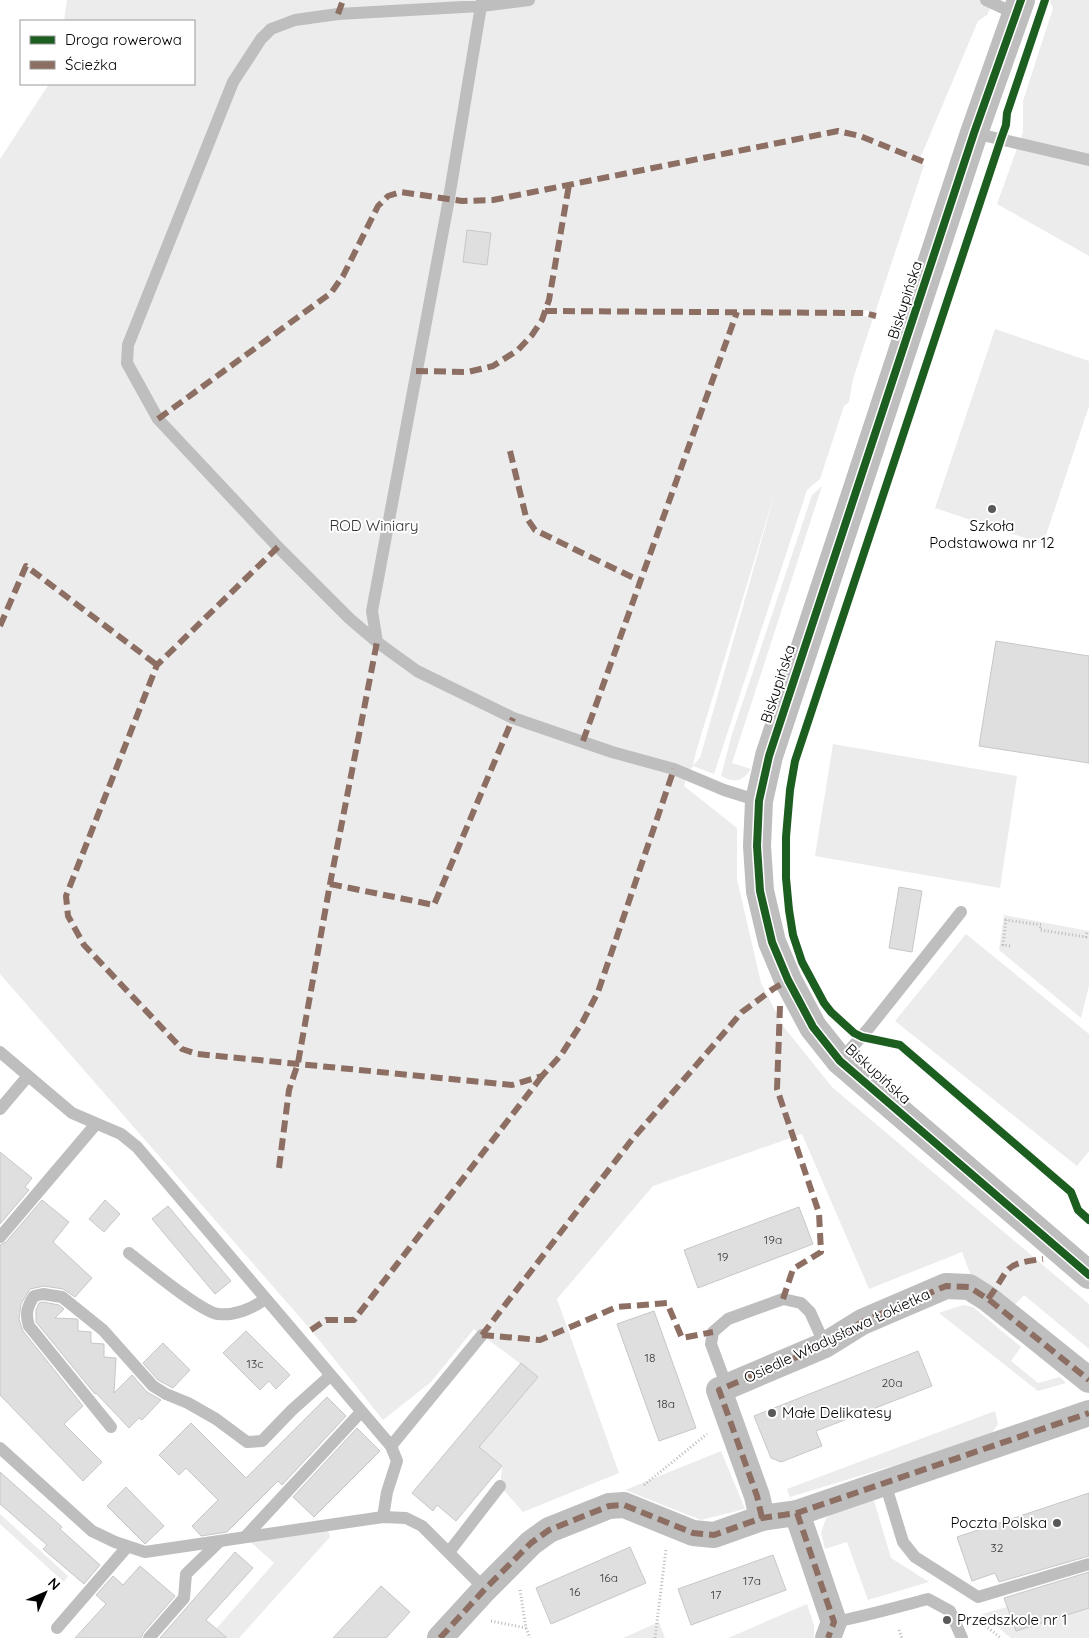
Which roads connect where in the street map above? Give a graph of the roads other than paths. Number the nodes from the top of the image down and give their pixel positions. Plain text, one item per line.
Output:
1 (529, 0) edge
2 (986, 0) edge
3 (481, 3) edge
4 (1018, 7) edge
5 (974, 133) junction
6 (1089, 160) edge
7 (377, 642) junction
8 (759, 801) junction
9 (961, 912) dead end
10 (0, 1052) edge
11 (840, 1061) junction
12 (28, 1076) junction
13 (0, 1109) edge
14 (96, 1124) junction
15 (0, 1237) edge
16 (129, 1253) dead end
17 (1089, 1275) edge
18 (265, 1299) junction
19 (482, 1335) dead end
20 (825, 1345) junction
21 (330, 1376) junction
22 (1089, 1380) edge
23 (727, 1386) junction
24 (361, 1412) junction
25 (1089, 1413) edge
26 (111, 1427) dead end
27 (391, 1446) junction
28 (0, 1448) edge
29 (885, 1483) junction
30 (500, 1486) dead end
31 (797, 1513) junction
32 (383, 1517) junction
33 (762, 1518) junction
34 (245, 1537) junction
35 (219, 1542) junction
36 (127, 1547) junction
37 (449, 1552) junction
38 (1089, 1564) edge
39 (485, 1589) junction
40 (57, 1628) dead end
41 (831, 1630) edge
42 (149, 1638) edge
43 (440, 1638) edge
44 (962, 1638) edge

1 - 3 lane
2 - 4 lane
3 - 7 lane
3 - 7 lane
4 - 5 street, Biskupińska
5 - 6 lane
5 - 8 street, Biskupińska
7 - 8 lane
8 - 11 street, Biskupińska
9 - 11 lane
10 - 12 lane
11 - 17 street, Biskupińska
12 - 13 lane
12 - 14 lane
14 - 15 lane
14 - 18 lane
16 - 18 lane
18 - 21 lane
19 - 27 lane
20 - 22 street, Osiedle Władysława Łokietka
20 - 23 street, Osiedle Władysława Łokietka
20 - 23 lane
21 - 24 lane
21 - 26 lane
23 - 33 street, Osiedle Władysława Łokietka
24 - 27 lane
24 - 34 lane
25 - 29 street
27 - 32 lane
28 - 36 lane
29 - 31 street
29 - 38 lane
30 - 37 lane
31 - 33 street
31 - 41 street
32 - 34 lane
32 - 37 lane
33 - 39 street
34 - 35 lane
35 - 36 lane
35 - 42 lane
36 - 40 lane
37 - 39 lane
39 - 43 street
41 - 44 lane

